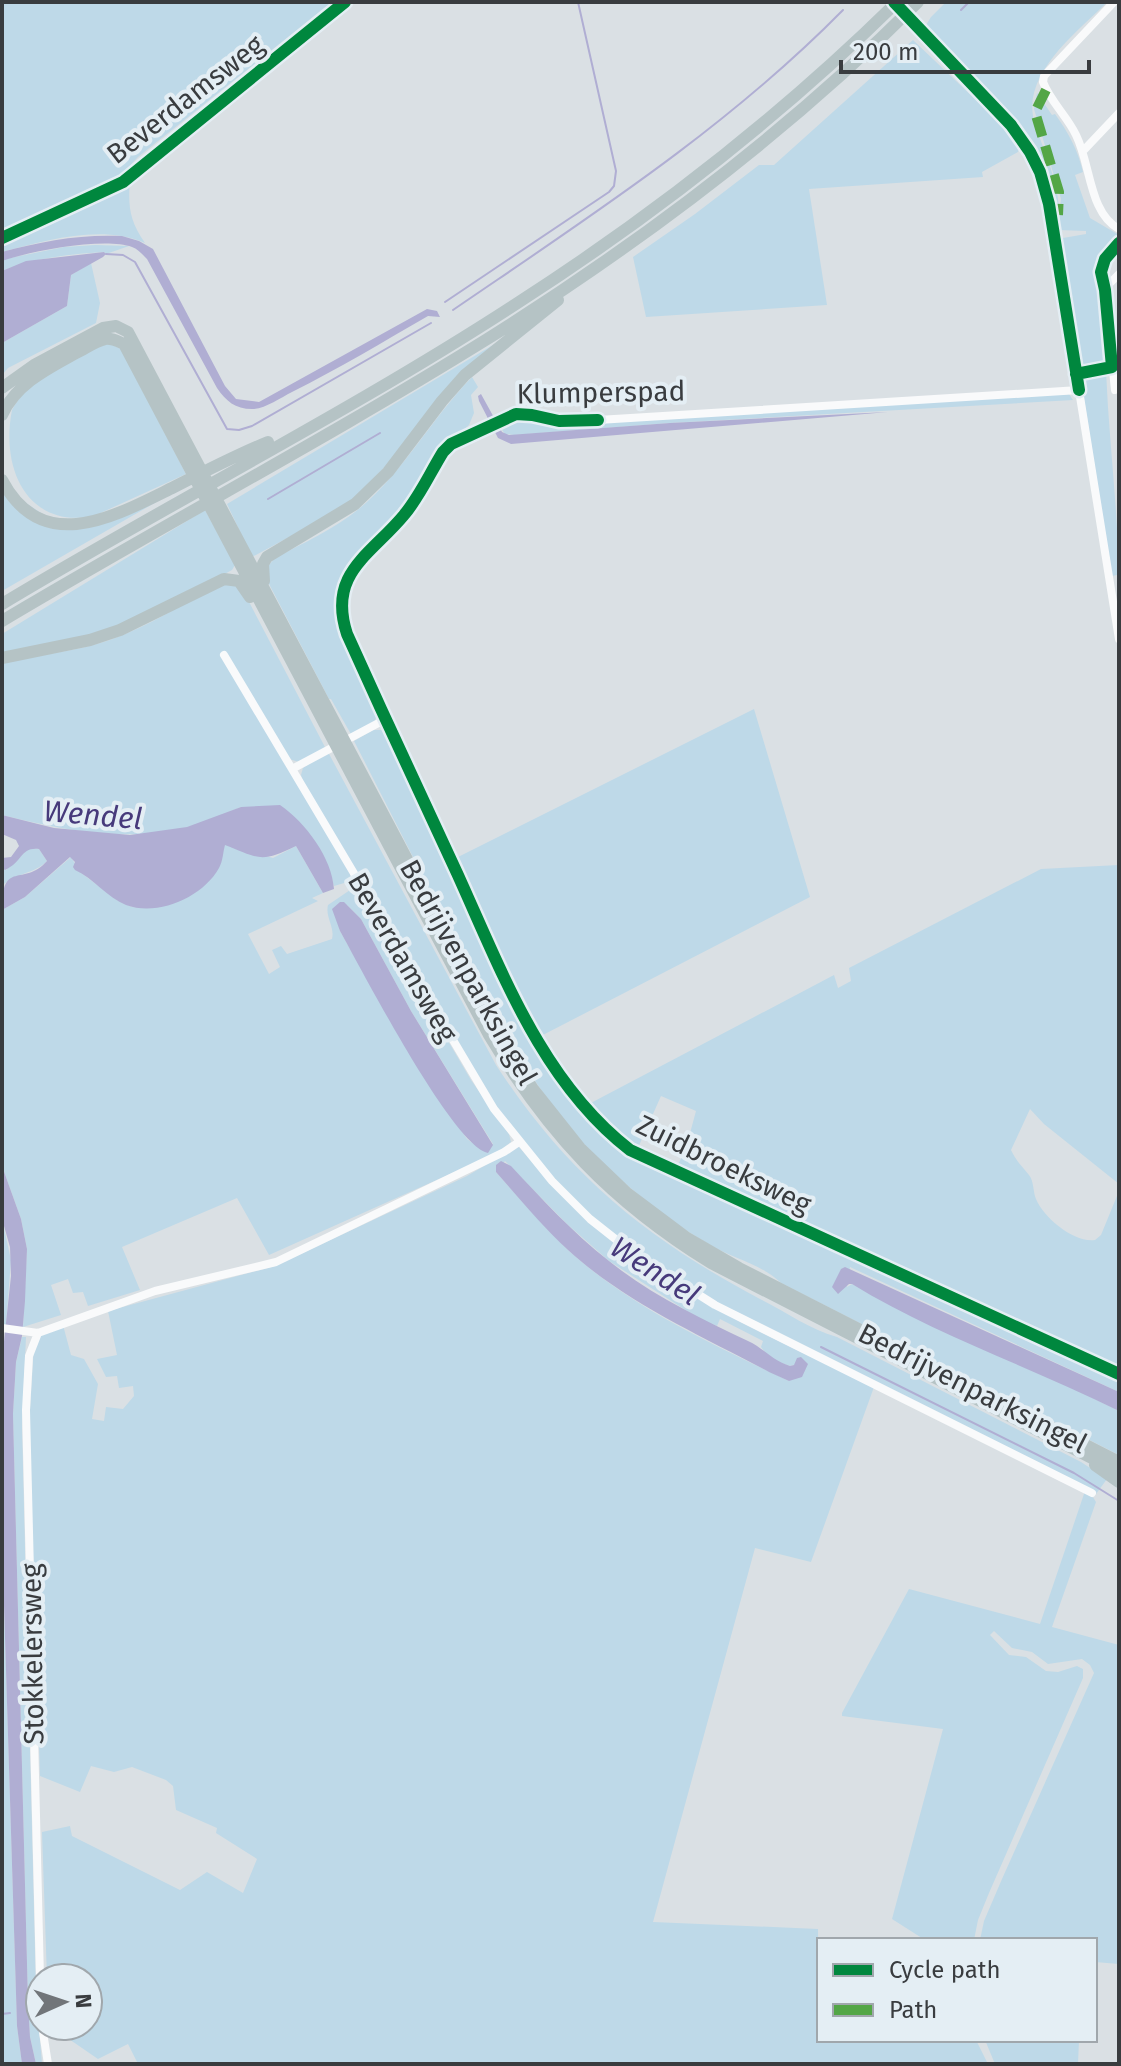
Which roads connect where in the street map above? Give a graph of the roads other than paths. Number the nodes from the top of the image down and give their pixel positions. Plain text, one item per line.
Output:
1 (345, 2) edge
2 (896, 2) edge
3 (918, 2) edge
4 (1116, 3) edge
5 (1119, 113) edge
6 (1083, 151) junction
7 (1119, 229) edge
8 (2, 238) edge
9 (593, 269) junction
10 (1119, 274) edge
11 (2, 388) edge
12 (1117, 389) edge
13 (1079, 390) junction
14 (2, 415) edge
15 (598, 420) dead end
16 (316, 423) junction
17 (191, 458) junction
18 (2, 480) edge
19 (223, 520) junction
20 (357, 563) dead end
21 (267, 596) junction
22 (2, 604) edge
23 (2, 621) edge
24 (1119, 639) edge
25 (224, 655) dead end
26 (2, 658) edge
27 (386, 719) junction
28 (334, 734) junction
29 (345, 752) junction
30 (292, 769) junction
31 (519, 1142) junction
32 (3, 1328) edge
33 (38, 1333) junction
34 (1119, 1374) edge
35 (1074, 1448) junction
36 (1119, 1462) edge
37 (1119, 1472) edge
38 (1119, 1482) edge
39 (1092, 1493) dead end
40 (40, 1962) edge
41 (45, 2042) edge
42 (48, 2064) edge

1 - 8 street, Beverdamsweg
2 - 13 street
2 - 16 highway
3 - 9 highway
4 - 6 street
5 - 6 street
6 - 7 street
9 - 21 highway
9 - 23 highway
10 - 12 street
11 - 17 highway, Bedrijvenparksingel
13 - 15 street, Klumperspad
13 - 24 street
14 - 17 highway, Bedrijvenparksingel
16 - 18 highway
16 - 22 highway
17 - 19 highway, Bedrijvenparksingel
19 - 21 highway, Bedrijvenparksingel
19 - 28 highway, Bedrijvenparksingel
20 - 27 street
21 - 28 highway, Bedrijvenparksingel
25 - 30 street, Beverdamsweg
26 - 28 highway
27 - 30 street
27 - 34 street, Zuidbroeksweg
28 - 29 highway, Bedrijvenparksingel
29 - 35 highway, Bedrijvenparksingel
29 - 36 highway, Bedrijvenparksingel
30 - 31 street, Beverdamsweg
31 - 33 street
31 - 39 street
32 - 33 street
33 - 40 street, Stokkelersweg
35 - 37 highway, Bedrijvenparksingel
35 - 38 highway
41 - 42 street

